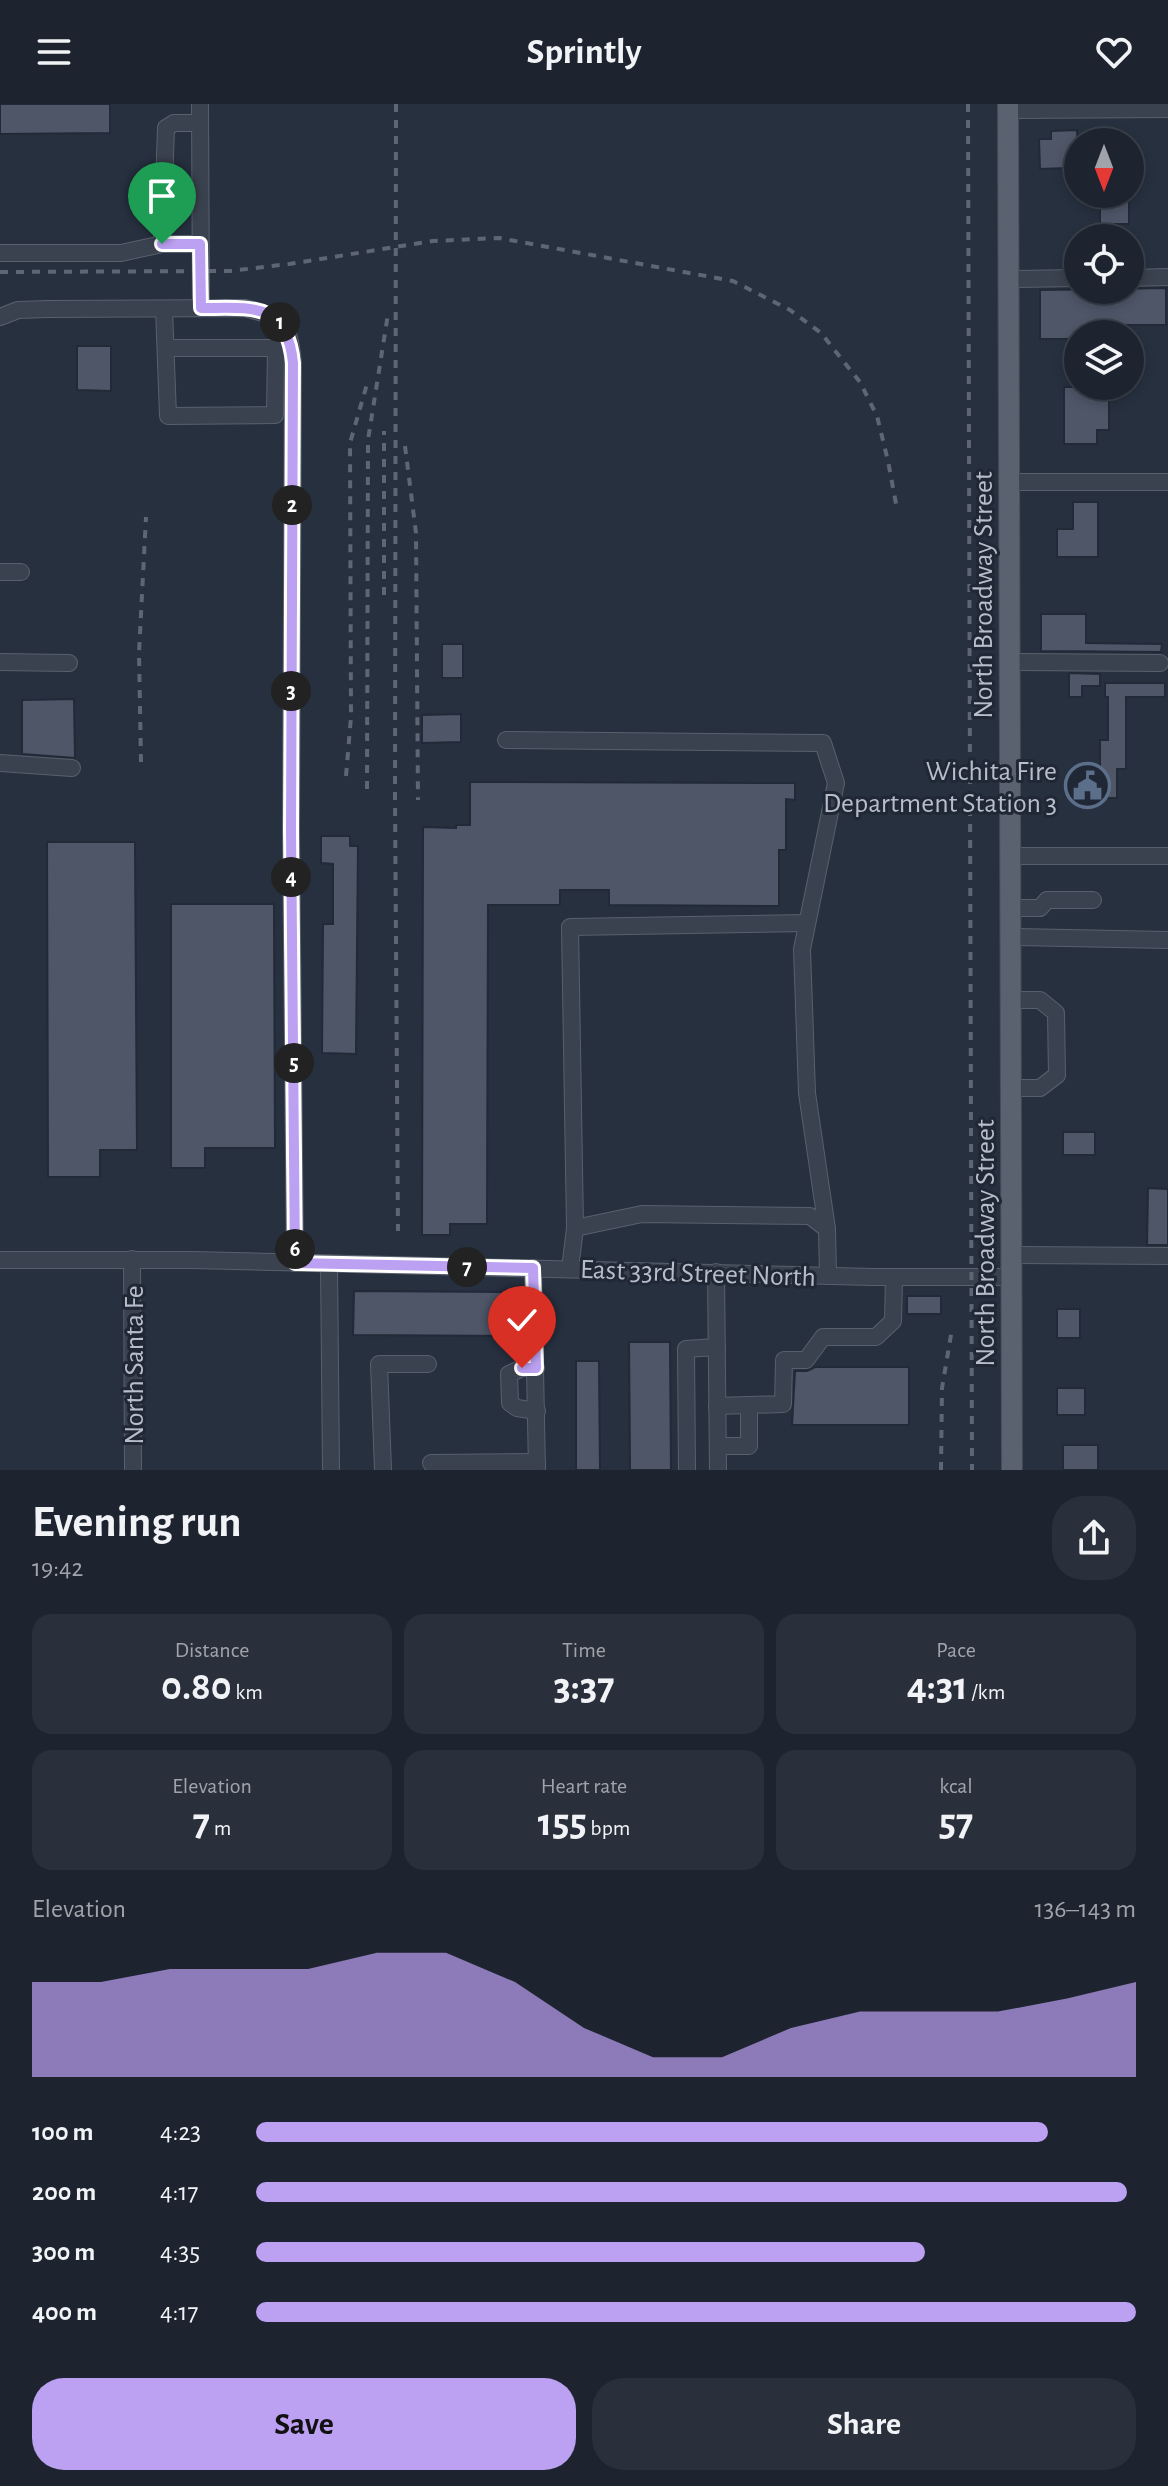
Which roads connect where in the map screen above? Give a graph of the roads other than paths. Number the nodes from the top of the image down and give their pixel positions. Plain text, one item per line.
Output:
1 (200, 104) edge
2 (1008, 107) edge
3 (1168, 109) edge
4 (200, 123) junction
5 (162, 244) junction
6 (200, 244) junction
7 (0, 253) edge
8 (1168, 277) edge
9 (1064, 278) edge
10 (1144, 278) edge
11 (1009, 279) junction
12 (201, 308) junction
13 (164, 309) junction
14 (0, 317) edge
15 (166, 348) junction
16 (1009, 482) junction
17 (1168, 482) edge
18 (0, 572) edge
19 (21, 572) dead end
20 (0, 662) edge
21 (1010, 662) junction
22 (69, 663) dead end
23 (1160, 663) dead end
24 (506, 740) dead end
25 (0, 763) edge
26 (72, 768) dead end
27 (1010, 856) junction
28 (1168, 856) edge
29 (1093, 900) dead end
30 (1011, 908) junction
31 (807, 923) junction
32 (1011, 937) junction
33 (1168, 940) edge
34 (1011, 1000) junction
35 (1011, 1088) junction
36 (575, 1228) junction
37 (827, 1229) junction
38 (1012, 1255) junction
39 (1168, 1256) edge
40 (132, 1259) junction
41 (0, 1260) edge
42 (295, 1263) junction
43 (329, 1264) junction
44 (533, 1268) junction
45 (570, 1269) junction
46 (716, 1272) junction
47 (828, 1276) junction
48 (894, 1277) junction
49 (1012, 1277) junction
50 (717, 1347) junction
51 (428, 1364) dead end
52 (536, 1368) junction
53 (717, 1406) junction
54 (749, 1406) junction
55 (537, 1411) junction
56 (718, 1446) junction
57 (330, 1463) edge
58 (431, 1463) dead end
59 (537, 1466) edge
60 (133, 1470) edge
61 (383, 1470) edge
62 (687, 1470) edge
63 (718, 1470) edge
64 (1012, 1470) edge

1 - 4 street
2 - 3 street
2 - 11 main road, North Broadway Street
4 - 5 street
4 - 6 street
5 - 6 street
5 - 7 street
6 - 12 street
8 - 10 street
9 - 11 street
11 - 16 main road, North Broadway Street
12 - 13 street
12 - 42 street
13 - 14 street
13 - 15 street
15 - 15 street
16 - 17 street
16 - 21 main road, North Broadway Street
18 - 19 street
20 - 22 street
21 - 23 street
21 - 27 main road, North Broadway Street
24 - 31 street
25 - 26 street
27 - 28 street
27 - 30 main road, North Broadway Street
29 - 30 street
30 - 32 main road, North Broadway Street
31 - 36 street
31 - 37 street
32 - 33 street
32 - 34 main road, North Broadway Street
34 - 35 main road, North Broadway Street
34 - 35 street
35 - 38 main road, North Broadway Street
36 - 37 street
36 - 45 street
37 - 47 street
38 - 39 street
38 - 49 main road, North Broadway Street
40 - 41 street, East 33rd Street North
40 - 42 street, East 33rd Street North
40 - 60 street, North Santa Fe
42 - 43 street, East 33rd Street North
43 - 44 street, East 33rd Street North
43 - 57 street
44 - 45 street, East 33rd Street North
44 - 52 street
45 - 46 street, East 33rd Street North
46 - 47 street, East 33rd Street North
46 - 50 street
47 - 48 street, East 33rd Street North
48 - 49 street, East 33rd Street North
48 - 54 street
49 - 64 main road, North Broadway Street
50 - 53 street
50 - 62 street
51 - 61 street
52 - 55 street
52 - 55 street
53 - 54 street
53 - 56 street
54 - 56 street
55 - 59 street
56 - 63 street
58 - 59 street

